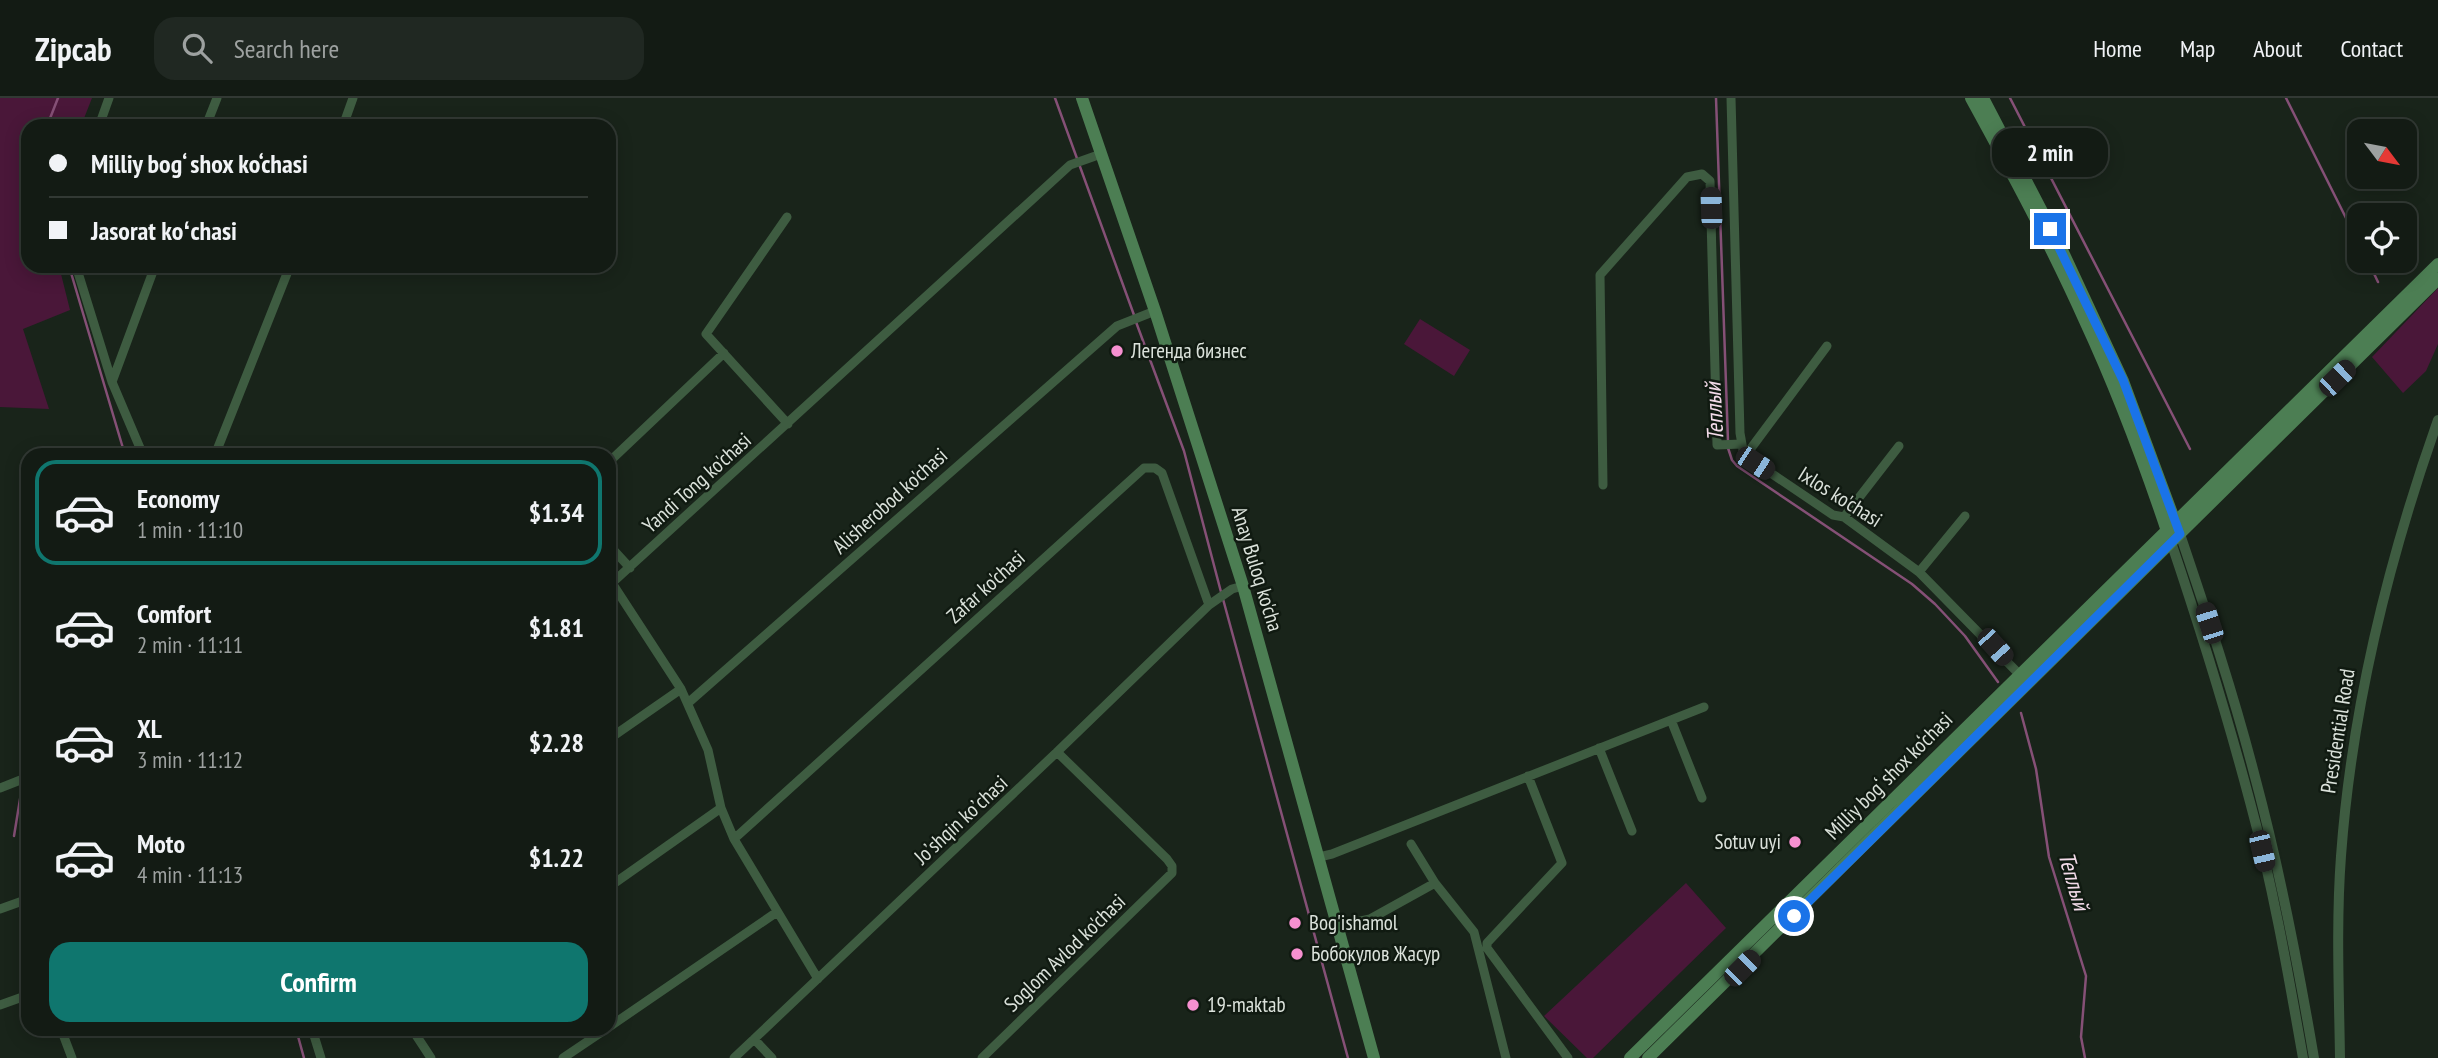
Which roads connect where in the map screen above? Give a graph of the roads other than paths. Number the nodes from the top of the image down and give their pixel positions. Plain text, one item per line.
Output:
1 (109, 98) edge
2 (217, 98) edge
3 (353, 98) edge
4 (1082, 98) edge
5 (1731, 98) edge
6 (1971, 98) edge
7 (1983, 98) edge
8 (102, 119) edge
9 (209, 119) edge
10 (346, 119) edge
11 (1096, 156) junction
12 (787, 217) dead end
13 (2438, 264) edge
14 (78, 273) edge
15 (152, 273) edge
16 (287, 273) edge
17 (2438, 279) edge
18 (1150, 313) junction
19 (1827, 346) dead end
20 (724, 353) junction
21 (112, 382) junction
22 (2438, 420) edge
23 (788, 424) junction
24 (1741, 444) junction
25 (1899, 446) dead end
26 (140, 448) edge
27 (218, 448) edge
28 (1746, 455) junction
29 (616, 456) edge
30 (1603, 485) dead end
31 (1965, 516) dead end
32 (1844, 517) junction
33 (2173, 532) junction
34 (616, 553) edge
35 (630, 568) junction
36 (1919, 572) junction
37 (616, 580) edge
38 (1238, 587) junction
39 (616, 589) edge
40 (1209, 605) junction
41 (2020, 675) junction
42 (681, 689) junction
43 (688, 703) junction
44 (1704, 707) dead end
45 (1671, 720) junction
46 (616, 734) edge
47 (1599, 748) junction
48 (1057, 752) junction
49 (1528, 776) junction
50 (21, 779) edge
51 (0, 788) edge
52 (1702, 798) dead end
53 (721, 808) junction
54 (1632, 831) dead end
55 (734, 839) junction
56 (1411, 844) dead end
57 (1319, 857) junction
58 (616, 882) edge
59 (1435, 883) junction
60 (21, 902) edge
61 (0, 909) edge
62 (777, 912) junction
63 (1338, 926) junction
64 (818, 979) junction
65 (1695, 993) junction
66 (21, 998) edge
67 (1706, 1003) junction
68 (0, 1005) edge
69 (616, 1022) edge
70 (64, 1036) edge
71 (314, 1036) edge
72 (416, 1036) edge
73 (595, 1036) edge
74 (754, 1039) junction
75 (72, 1058) edge
76 (321, 1058) edge
77 (430, 1058) edge
78 (563, 1058) edge
79 (734, 1058) edge
80 (772, 1058) edge
81 (982, 1058) edge
82 (1374, 1058) edge
83 (1506, 1058) edge
84 (1568, 1058) edge
85 (1630, 1058) edge
86 (1648, 1058) edge
87 (2303, 1058) edge
88 (2314, 1058) edge
89 (2340, 1058) edge

1 - 8 street
2 - 9 street
3 - 10 street
4 - 11 main road, Anay Buloq ko'cha
5 - 24 street
6 - 33 main road
7 - 33 main road
11 - 18 main road, Anay Buloq ko'cha
11 - 23 street, Yandi Tong ko'chasi
12 - 20 street
13 - 33 main road
14 - 21 street
15 - 21 street
16 - 27 street
17 - 33 main road
18 - 38 main road, Anay Buloq ko'cha
18 - 43 street, Alisherobod ko'chasi
19 - 28 street
20 - 23 street
20 - 29 street
21 - 26 street
22 - 89 street, Presidential Road
23 - 35 street, Yandi Tong ko'chasi
24 - 28 street
24 - 30 street
25 - 32 street
28 - 32 street, Ixlos ko'chasi
31 - 36 street
32 - 36 street, Ixlos ko'chasi
33 - 41 main road, Milliy bog‘ shox ko‘chasi
33 - 67 main road, Milliy bog‘ shox ko‘chasi
33 - 87 street
33 - 88 street
34 - 35 street
35 - 37 street, Yandi Tong ko'chasi
36 - 41 street, Ixlos ko'chasi
38 - 40 street, Joʼshqin koʼchasi
38 - 57 main road, Anay Buloq ko'cha
39 - 42 street, Yandi Tong ko'chasi
40 - 48 street, Joʼshqin koʼchasi
40 - 55 street, Zafar ko'chasi
41 - 65 main road, Milliy bog‘ shox ko‘chasi
42 - 43 street, Yandi Tong ko'chasi
42 - 46 street
43 - 53 street, Yandi Tong ko'chasi
44 - 45 street
45 - 47 street
45 - 52 street
47 - 49 street
47 - 54 street
48 - 64 street, Joʼshqin koʼchasi
48 - 81 street, Soglom Avlod ko'chasi
49 - 57 street
49 - 84 street
50 - 51 street
53 - 55 street, Yandi Tong ko'chasi
53 - 58 street
55 - 62 street, Yandi Tong ko'chasi
56 - 59 street
57 - 63 main road, Anay Buloq ko'cha
59 - 63 street
59 - 83 street
60 - 61 street
62 - 64 street, Yandi Tong ko'chasi
62 - 69 street
63 - 82 main road, Anay Buloq ko'cha
64 - 74 street, Joʼshqin koʼchasi
65 - 67 main road
65 - 85 main road, Milliy bog‘ shox ko‘chasi
66 - 68 street
67 - 86 main road, Milliy bog‘ shox ko‘chasi
70 - 75 street
71 - 76 street
72 - 77 street
73 - 78 street
74 - 79 street, Joʼshqin koʼchasi
74 - 80 street

